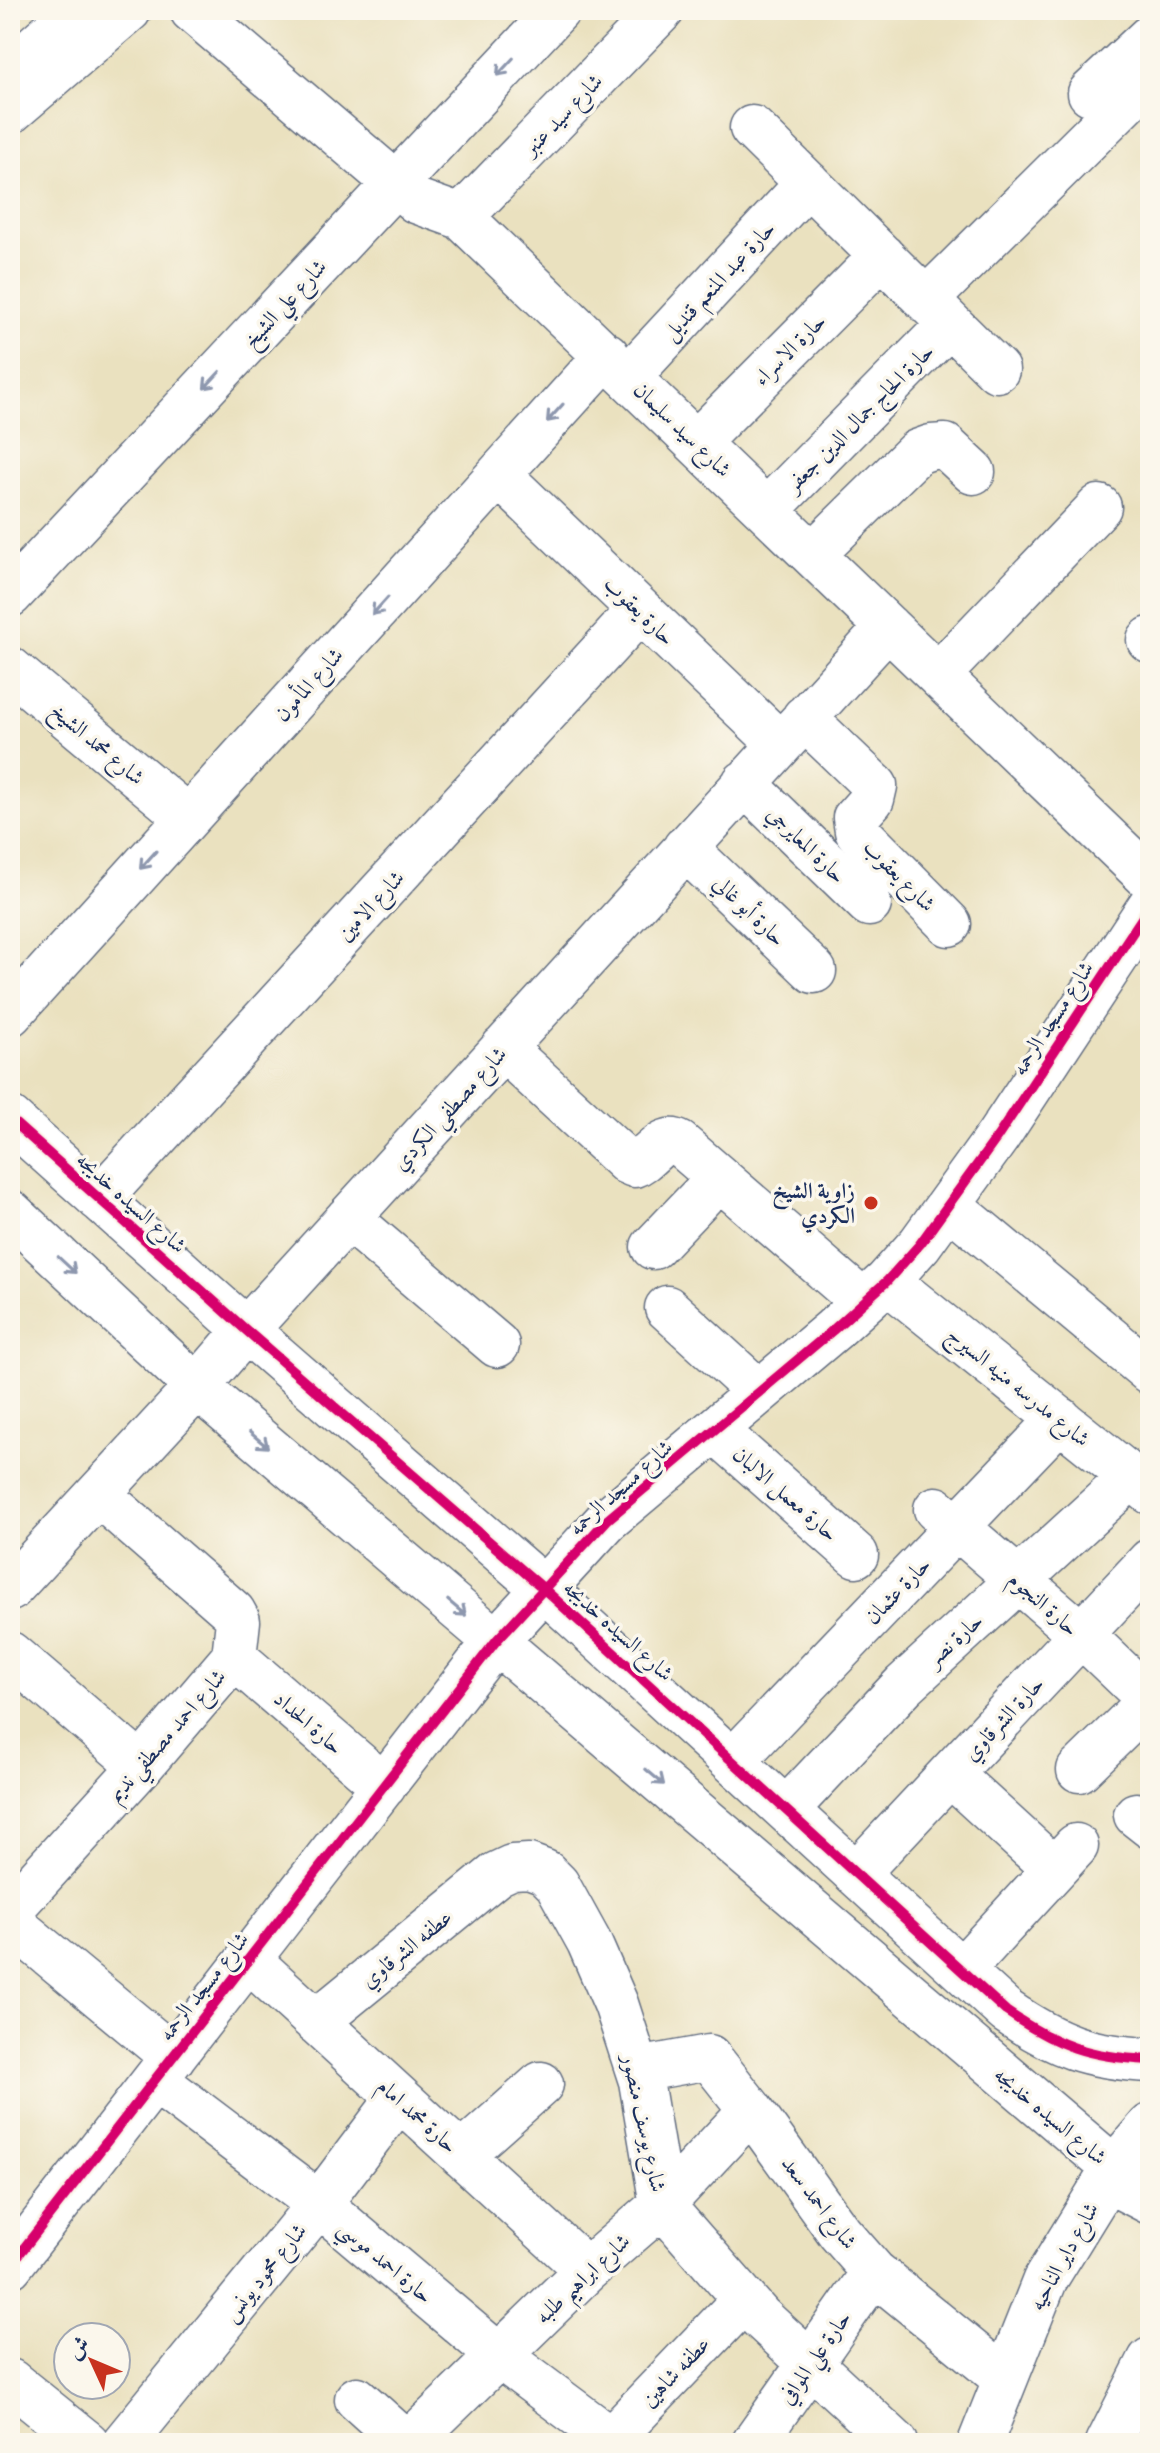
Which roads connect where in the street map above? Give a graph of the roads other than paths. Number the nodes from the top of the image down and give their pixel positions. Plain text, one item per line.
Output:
1 (30, 10) edge
2 (76, 10) edge
3 (96, 10) edge
4 (129, 10) edge
5 (192, 10) edge
6 (558, 10) edge
7 (662, 10) edge
8 (10, 29) edge
9 (1150, 37) edge
10 (10, 69) edge
11 (1150, 78) edge
12 (1090, 93) dead end
13 (10, 94) edge
14 (10, 112) edge
15 (752, 128) dead end
16 (808, 183) junction
17 (395, 185) junction
18 (461, 217) junction
19 (882, 256) junction
20 (938, 312) junction
21 (618, 366) junction
22 (997, 370) dead end
23 (697, 442) junction
24 (973, 472) dead end
25 (499, 475) junction
26 (1099, 507) dead end
27 (767, 510) junction
28 (813, 554) junction
29 (10, 595) edge
30 (640, 610) junction
31 (888, 627) junction
32 (10, 669) edge
33 (938, 675) junction
34 (792, 731) junction
35 (744, 783) junction
36 (187, 817) junction
37 (685, 848) junction
38 (1150, 879) edge
39 (869, 904) dead end
40 (1150, 906) edge
41 (949, 924) dead end
42 (814, 971) dead end
43 (10, 1014) edge
44 (503, 1048) junction
45 (10, 1119) edge
46 (719, 1178) junction
47 (99, 1199) junction
48 (949, 1205) junction
49 (10, 1212) edge
50 (348, 1218) junction
51 (653, 1247) dead end
52 (875, 1292) junction
53 (667, 1308) dead end
54 (246, 1330) junction
55 (497, 1345) dead end
56 (1150, 1372) edge
57 (197, 1387) junction
58 (759, 1392) junction
59 (1060, 1419) junction
60 (715, 1430) junction
61 (1141, 1485) edge
62 (98, 1494) junction
63 (946, 1518) junction
64 (856, 1555) dead end
65 (1150, 1561) edge
66 (1019, 1580) junction
67 (10, 1589) edge
68 (544, 1589) junction
69 (1081, 1634) junction
70 (496, 1641) junction
71 (10, 1654) edge
72 (234, 1657) junction
73 (1150, 1700) edge
74 (733, 1761) junction
75 (141, 1766) junction
76 (1079, 1770) dead end
77 (950, 1774) junction
78 (384, 1786) junction
79 (786, 1810) junction
80 (497, 1874) joint
81 (856, 1874) junction
82 (10, 1910) edge
83 (10, 1922) edge
84 (249, 1960) junction
85 (962, 1970) junction
86 (316, 2022) junction
87 (1150, 2060) edge
88 (164, 2069) junction
89 (638, 2070) junction
90 (541, 2084) dead end
91 (399, 2098) junction
92 (751, 2110) junction
93 (1150, 2126) edge
94 (461, 2155) junction
95 (1110, 2174) junction
96 (1150, 2202) edge
97 (319, 2204) junction
98 (662, 2205) junction
99 (10, 2266) edge
100 (587, 2270) junction
101 (874, 2272) junction
102 (744, 2300) junction
103 (499, 2356) junction
104 (1150, 2360) edge
105 (809, 2365) junction
106 (1004, 2378) junction
107 (10, 2381) edge
108 (357, 2399) dead end
109 (611, 2442) edge
110 (87, 2443) edge
111 (124, 2443) edge
112 (407, 2443) edge
113 (754, 2443) edge
114 (895, 2443) edge
115 (980, 2443) edge
116 (1108, 2443) edge

1 - 8 street
2 - 10 street
3 - 13 street
4 - 14 street
5 - 17 street, شارع سيد سليمان
6 -> 17 street, شارع علي الشيخ
7 - 18 street, شارع سيد عنبر
9 - 12 street
11 - 20 street, حارة الحاج جمال الدين جعفر
15 - 16 street
16 - 19 street
16 - 21 street, حارة عبد المنعم قنديل
17 - 18 street, شارع سيد سليمان
17 -> 29 street, شارع علي الشيخ
18 - 21 street, شارع سيد سليمان
19 - 20 street
19 - 23 street, حارة الاسراء
20 - 22 street
20 - 27 street, حارة الحاج جمال الدين جعفر
21 - 23 street, شارع سيد سليمان
21 -> 25 street, شارع المأمون
23 - 27 street, شارع سيد سليمان
24 - 28 street
25 - 30 street, حارة يعقوب
25 -> 36 street, شارع المأمون
26 - 33 street
27 - 28 street, شارع سيد سليمان
28 - 31 street, شارع سيد سليمان
30 - 34 street, حارة يعقوب
30 - 47 street, شارع الامين
31 - 33 street, شارع سيد سليمان
31 - 34 street, شارع مصطفي الكردي
32 - 36 street, شارع محمد الشيخ
33 - 38 street, شارع سيد سليمان
34 - 35 street, شارع مصطفي الكردي
34 - 41 street, شارع يعقوب
35 - 37 street, شارع مصطفي الكردي
35 - 39 street, حارة المعايرجي
36 -> 43 street, شارع المأمون
37 - 42 street, حارة أبو غالي
37 - 44 street, شارع مصطفي الكردي
40 - 48 street, شارع مسجد الرحمه
44 - 46 street, شارع مدرسه منيه السيرج
44 - 50 street, شارع مصطفي الكردي
45 - 47 street, شارع السيده خديجه
46 - 51 street
46 - 52 street, شارع مدرسه منيه السيرج
47 - 54 street, شارع السيده خديجه
48 - 52 street, شارع مسجد الرحمه
48 - 56 street
49 -> 57 street, شارع السيده خديجه
50 - 54 street, شارع مصطفي الكردي
50 - 55 street
52 - 58 street, شارع مسجد الرحمه
52 - 59 street, شارع مدرسه منيه السيرج
53 - 58 street
54 - 57 street, شارع مصطفي الكردي
54 - 68 street, شارع السيده خديجه
57 - 62 street, شارع مصطفي الكردي
57 -> 70 street, شارع السيده خديجه
58 - 60 street, شارع مسجد الرحمه
59 - 61 street, شارع مدرسه منيه السيرج
59 - 63 street, حارة عثمان
60 - 64 street, حارة معمل الالبان
60 - 68 street, شارع مسجد الرحمه
61 - 66 street, حارة نصر
62 - 67 street, شارع مصطفي الكردي
62 - 72 street, شارع احمد مصطفي نديم
63 - 66 street, حارة النجوم
63 - 74 street, حارة عثمان
65 - 69 street, حارة الشرقاوي
66 - 69 street, حارة النجوم
66 - 79 street, حارة نصر
68 - 70 street, شارع مسجد الرحمه
68 - 74 street, شارع السيده خديجه
69 - 73 street, حارة النجوم
69 - 77 street, حارة الشرقاوي
70 - 78 street, شارع مسجد الرحمه
70 -> 95 street, شارع السيده خديجه
71 - 75 street
72 - 75 street, شارع احمد مصطفي نديم
72 - 78 street, حارة الحداد
73 - 76 street
74 - 79 street, شارع السيده خديجه
75 - 82 street, شارع احمد مصطفي نديم
77 - 81 street, حارة الشرقاوي
77 - 85 street
78 - 84 street, شارع مسجد الرحمه
79 - 81 street, شارع السيده خديجه
80 - 86 street, عطفه الشرقاوي
80 - 89 street, شارع يوسف منصور
81 - 85 street, شارع السيده خديجه
83 - 88 street, حارة احمد موسي
84 - 86 street, حارة محمد امام
84 - 88 street, شارع مسجد الرحمه
85 - 87 street, شارع السيده خديجه
86 - 91 street, حارة محمد امام
88 - 97 street, حارة احمد موسي
88 - 99 street, شارع مسجد الرحمه
89 - 92 street, شارع احمد سعد
89 - 98 street, شارع يوسف منصور
90 - 94 street
91 - 94 street, حارة محمد امام
91 - 97 street, شارع محمود يونس
92 - 98 street, شارع ابراهيم طلبه
92 - 101 street, شارع احمد سعد
93 - 95 street, شارع داير الناحيه
94 - 100 street, حارة محمد امام
95 - 96 street, شارع السيده خديجه
95 - 106 street, شارع داير الناحيه
97 - 103 street, حارة احمد موسي
97 - 111 street, شارع محمود يونس
98 - 100 street, شارع ابراهيم طلبه
98 - 102 street, شارع يوسف منصور
100 - 103 street, شارع ابراهيم طلبه
101 - 105 street, حارة علي الموافي
101 - 106 street, شارع احمد سعد
102 - 105 street, شارع يوسف منصور
102 - 109 street, عطفه شاهين
103 - 109 street, حارة احمد موسي
103 - 112 street, شارع ابراهيم طلبه
104 - 116 street
105 - 113 street, حارة علي الموافي
105 - 114 street, شارع يوسف منصور
106 - 115 street, شارع داير الناحيه
107 - 110 street
108 - 112 street

